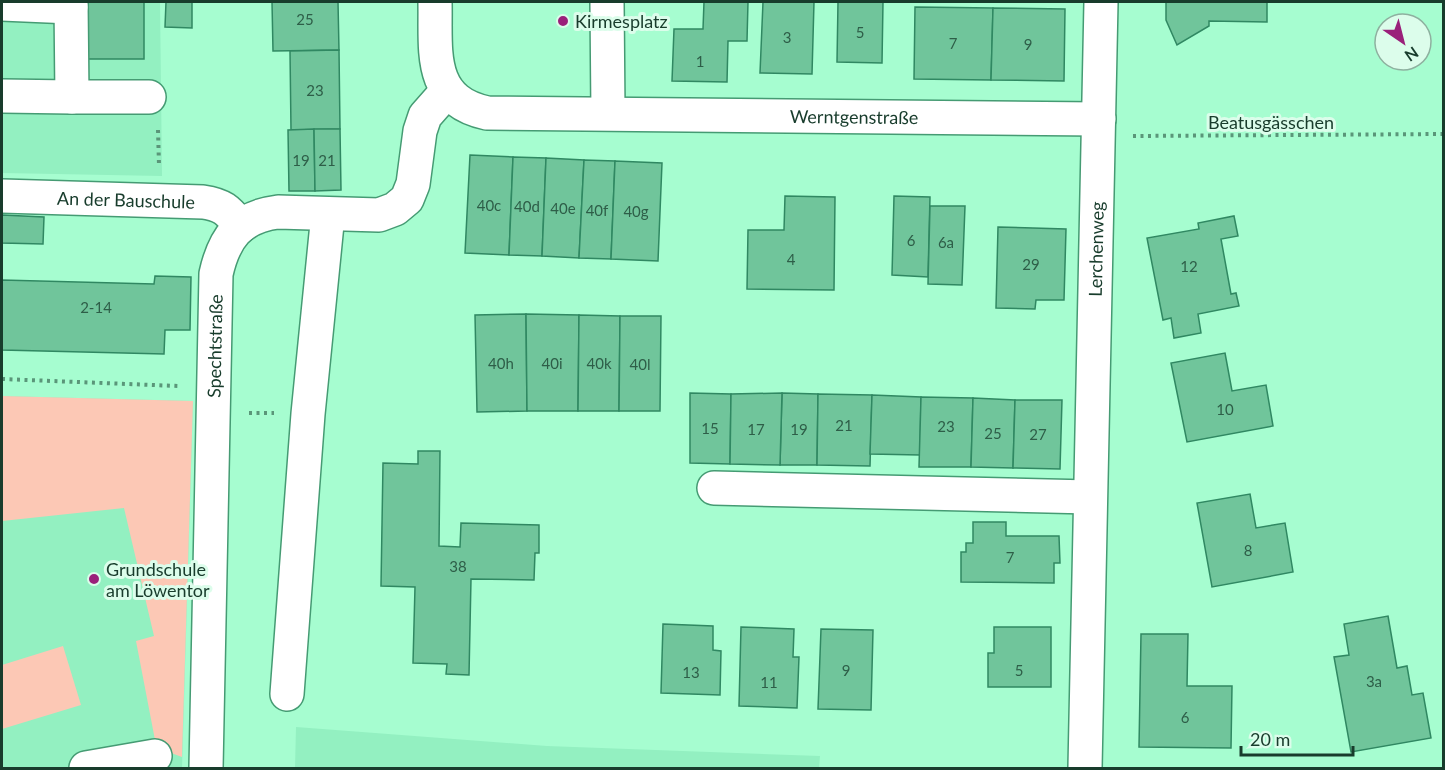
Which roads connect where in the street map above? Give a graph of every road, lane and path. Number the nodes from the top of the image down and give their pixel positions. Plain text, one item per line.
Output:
1 (435, 2) edge
2 (607, 2) edge
3 (1101, 2) edge
4 (2, 4) edge
5 (71, 4) edge
6 (447, 91) junction
7 (2, 96) edge
8 (72, 97) junction
9 (149, 97) joint
10 (608, 113) junction
11 (1099, 128) junction
12 (1443, 134) edge
13 (2, 196) edge
14 (159, 201) junction
15 (328, 213) junction
16 (241, 226) junction
17 (2, 380) edge
18 (214, 400) junction
19 (308, 414) junction
20 (714, 488) dead end
21 (1090, 497) junction
22 (287, 694) dead end
23 (155, 756) dead end
24 (86, 768) edge
25 (206, 768) edge
26 (1085, 768) edge

1 - 6 street
2 - 10 street
3 - 11 street, Lerchenweg
4 - 5 street
5 - 8 street
6 - 10 street
6 - 15 street, Spechtstraße
7 - 8 street
8 - 9 street
9 - 14 path
10 - 11 street, Werntgenstraße
11 - 12 path, Beatusgässchen
11 - 21 street, Lerchenweg
13 - 14 street, An der Bauschule
14 - 16 street, An der Bauschule
15 - 16 street, Spechtstraße
15 - 19 street
16 - 18 street, Spechtstraße
17 - 18 path
18 - 19 path
18 - 25 street, Spechtstraße
19 - 22 street
20 - 21 street
21 - 26 street, Lerchenweg
23 - 24 street

